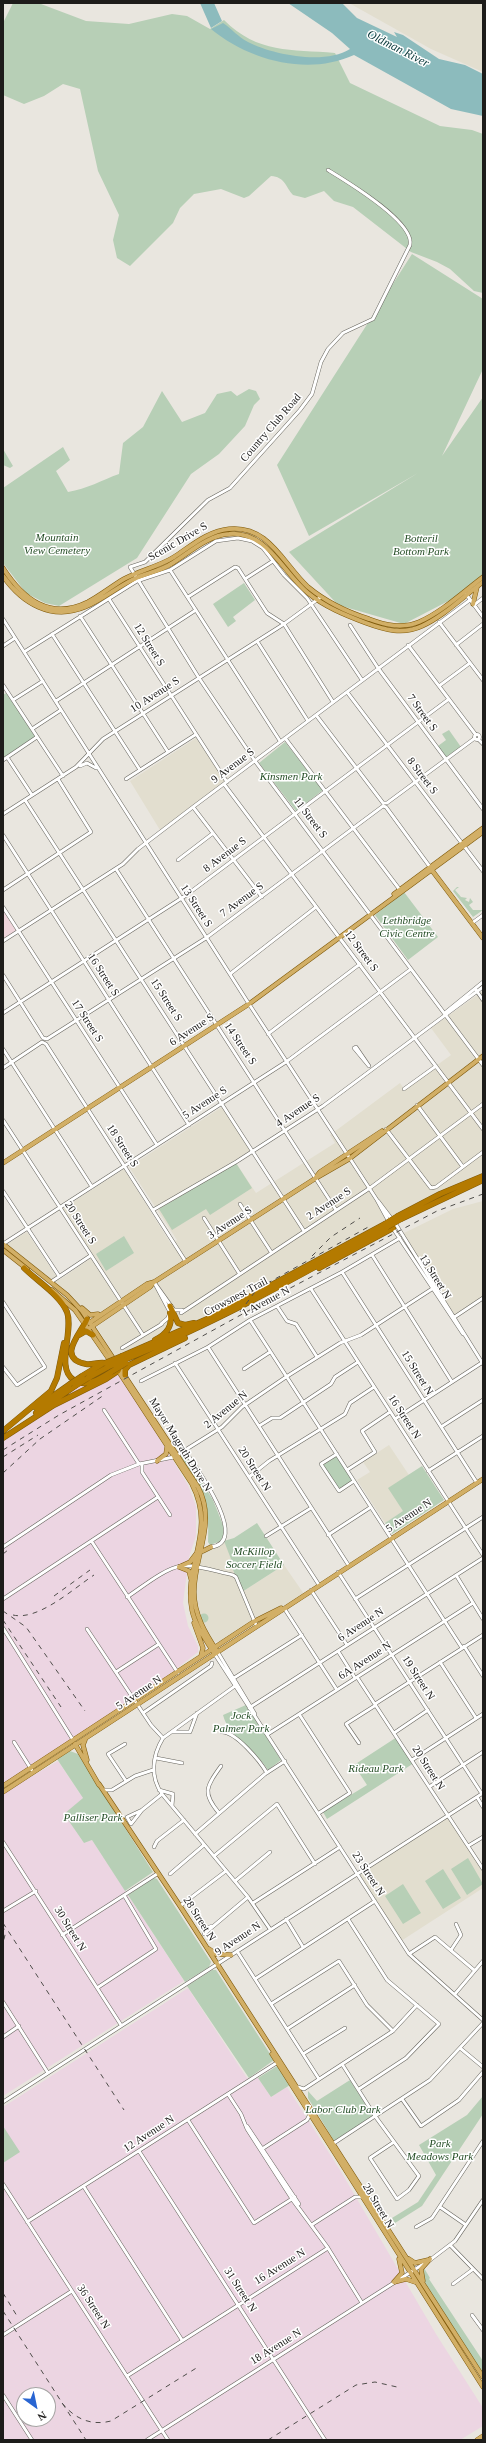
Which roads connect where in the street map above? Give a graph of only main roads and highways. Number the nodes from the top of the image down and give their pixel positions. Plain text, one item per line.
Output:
1 (3, 568) edge
2 (3, 576) edge
3 (483, 577) edge
4 (135, 578) junction
5 (483, 582) edge
6 (477, 586) junction
7 (465, 593) junction
8 (472, 603) road end
9 (483, 828) edge
10 (483, 832) edge
11 (463, 845) junction
12 (431, 868) junction
13 (483, 938) edge
14 (483, 1056) edge
15 (3, 1163) edge
16 (483, 1176) edge
17 (483, 1180) edge
18 (399, 1218) junction
19 (386, 1225) junction
20 (395, 1227) road end
21 (3, 1244) edge
22 (3, 1250) edge
23 (24, 1268) junction
24 (281, 1285) junction
25 (71, 1299) junction
26 (121, 1303) junction
27 (111, 1307) junction
28 (234, 1308) junction
29 (68, 1318) junction
30 (88, 1324) junction
31 (93, 1335) junction
32 (75, 1338) junction
33 (124, 1358) junction
34 (108, 1367) junction
35 (119, 1369) junction
36 (125, 1375) junction
37 (72, 1385) junction
38 (3, 1431) edge
39 (3, 1438) edge
40 (167, 1445) junction
41 (176, 1456) junction
42 (157, 1461) road end
43 (483, 1479) edge
44 (204, 1542) junction
45 (200, 1552) junction
46 (196, 1568) junction
47 (192, 1582) junction
48 (193, 1613) junction
49 (255, 1623) junction
50 (208, 1638) junction
51 (228, 1639) junction
52 (214, 1650) junction
53 (201, 1657) junction
54 (136, 1702) junction
55 (87, 1738) junction
56 (73, 1740) junction
57 (76, 1745) junction
58 (32, 1770) junction
59 (90, 1770) junction
60 (99, 1784) junction
61 (3, 1786) edge
62 (3, 1792) edge
63 (120, 1816) junction
64 (207, 1948) junction
65 (231, 1955) road end
66 (278, 2062) junction
67 (331, 2145) junction
68 (386, 2235) junction
69 (397, 2253) junction
70 (404, 2254) junction
71 (412, 2271) junction
72 (416, 2282) junction
73 (425, 2286) junction
74 (436, 2303) junction
75 (483, 2377) edge
76 (483, 2387) edge
77 (483, 2436) edge
78 (477, 2440) edge

1 - 4 main road, Scenic Drive S
2 - 4 main road, Scenic Drive S
3 - 7 main road, Scenic Drive S
4 - 7 main road, Scenic Drive S
4 - 7 main road, Scenic Drive S
5 - 6 main road, Scenic Drive S
6 - 7 main road, Scenic Drive S
6 - 8 main road
9 - 11 main road, 6 Avenue S
10 - 11 main road, 6 Avenue S
11 - 12 main road, 6 Avenue S
12 - 13 main road
12 - 15 main road, 6 Avenue S
14 - 26 main road, 3 Avenue S
16 - 18 highway, Crowsnest Trail
17 - 18 highway, Crowsnest Trail
18 - 19 highway, Crowsnest Trail, bridge
19 - 24 highway, Crowsnest Trail
19 - 28 highway, Crowsnest Trail
20 - 24 highway
21 - 25 main road
22 - 23 main road
23 - 29 highway
23 - 30 main road
24 - 28 highway, Crowsnest Trail
25 - 27 main road
25 - 30 main road
26 - 27 main road, 3 Avenue S
26 - 30 main road, 3 Avenue S
27 - 30 main road, 3 Avenue S
28 - 33 highway, Crowsnest Trail
28 - 33 highway, Crowsnest Trail
28 - 33 highway
28 - 36 highway
29 - 34 highway
29 - 38 highway
30 - 31 main road
30 - 32 highway
30 - 35 main road
31 - 32 highway
31 - 35 main road
32 - 34 highway
33 - 34 highway, bridge
33 - 34 highway, Crowsnest Trail, bridge
34 - 37 highway, Crowsnest Trail, bridge
35 - 36 main road, Mayor Magrath Drive N
35 - 39 highway
35 - 40 main road, Mayor Magrath Drive N
36 - 41 main road, Mayor Magrath Drive N
37 - 38 highway, Crowsnest Trail
37 - 39 highway, Crowsnest Trail
40 - 41 main road, Mayor Magrath Drive N
40 - 42 main road
41 - 44 main road, Mayor Magrath Drive N
41 - 45 main road, Mayor Magrath Drive N
43 - 49 main road, 5 Avenue N
44 - 45 main road, Mayor Magrath Drive N
44 - 45 main road
45 - 46 main road, Mayor Magrath Drive N
45 - 47 main road
46 - 47 main road, Mayor Magrath Drive N
46 - 50 main road, Mayor Magrath Drive N
47 - 48 main road, Mayor Magrath Drive N
48 - 52 main road, Mayor Magrath Drive N
48 - 53 main road
49 - 51 main road, 5 Avenue N
49 - 52 main road, 5 Avenue N
50 - 51 main road
50 - 52 main road, Mayor Magrath Drive N
51 - 52 main road, 5 Avenue N
52 - 53 main road, 5 Avenue N
52 - 54 main road, 5 Avenue N
53 - 54 main road, 5 Avenue N
54 - 55 main road, 5 Avenue N
54 - 56 main road, 5 Avenue N
55 - 57 main road, 5 Avenue N
55 - 59 main road
56 - 57 main road, 28 Street N
56 - 58 main road, 5 Avenue N
57 - 58 main road, 5 Avenue N
57 - 59 main road, 28 Street N
58 - 61 main road, 5 Avenue N
58 - 62 main road, 5 Avenue N
59 - 60 main road, 28 Street N
60 - 63 main road, 28 Street N
60 - 63 main road, 28 Street N
63 - 64 main road, 28 Street N
64 - 65 main road
64 - 66 main road, 28 Street N
66 - 67 main road, 28 Street N
66 - 67 main road, 28 Street N
67 - 68 main road, 28 Street N
67 - 70 main road, 28 Street N
68 - 69 main road, 28 Street N
68 - 71 main road
69 - 71 main road, 28 Street N
69 - 72 main road
70 - 71 main road, 28 Street N
70 - 73 main road
71 - 72 main road, 28 Street N
71 - 73 main road, 28 Street N
71 - 74 main road
72 - 76 main road, 28 Street N
73 - 74 main road, 28 Street N
74 - 75 main road, 28 Street N
77 - 78 main road

